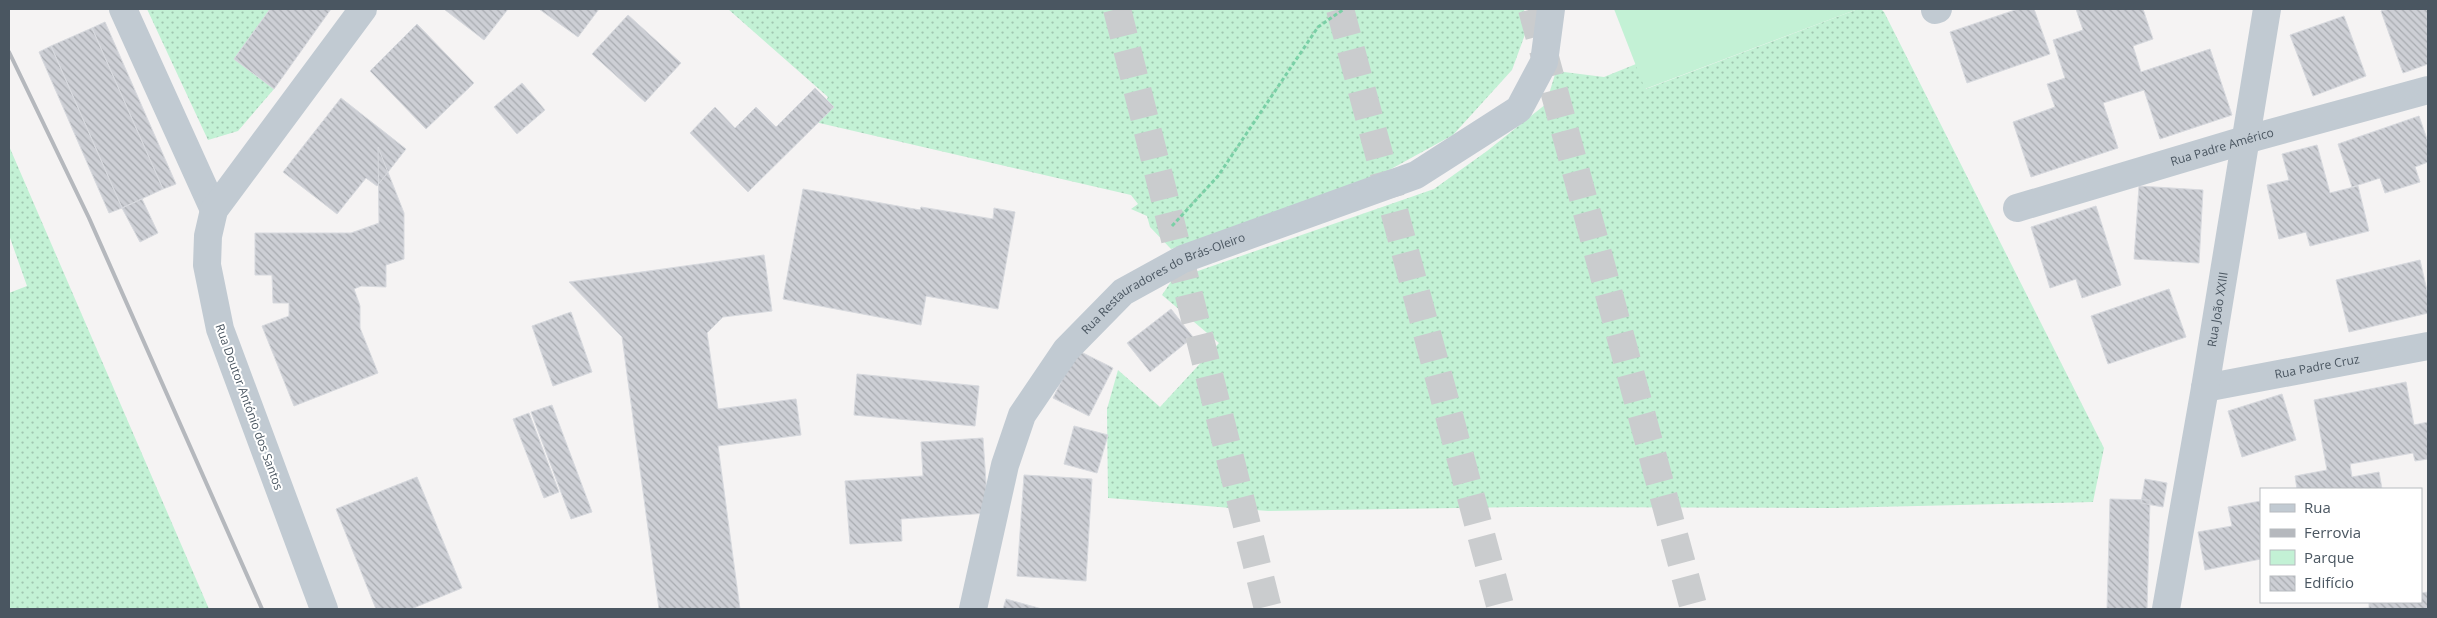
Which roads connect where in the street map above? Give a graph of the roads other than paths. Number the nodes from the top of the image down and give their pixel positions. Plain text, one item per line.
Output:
1 (123, 9) edge
2 (363, 9) edge
3 (1551, 9) edge
4 (2267, 9) edge
5 (2428, 90) edge
6 (2245, 140) junction
7 (2017, 208) dead end
8 (214, 210) junction
9 (2428, 346) edge
10 (2205, 388) junction
11 (324, 609) edge
12 (973, 609) edge
13 (2166, 609) edge

1 - 8 street
2 - 8 street, Rua Doutor António dos Santos
3 - 12 street, Rua Restauradores do Brás-Oleiro
4 - 6 street, Rua João XXIII
5 - 6 street, Rua Padre Américo
6 - 7 street, Rua Padre Américo
6 - 10 street, Rua João XXIII
8 - 11 street, Rua Doutor António dos Santos
9 - 10 street, Rua Padre Cruz
10 - 13 street, Rua João XXIII

